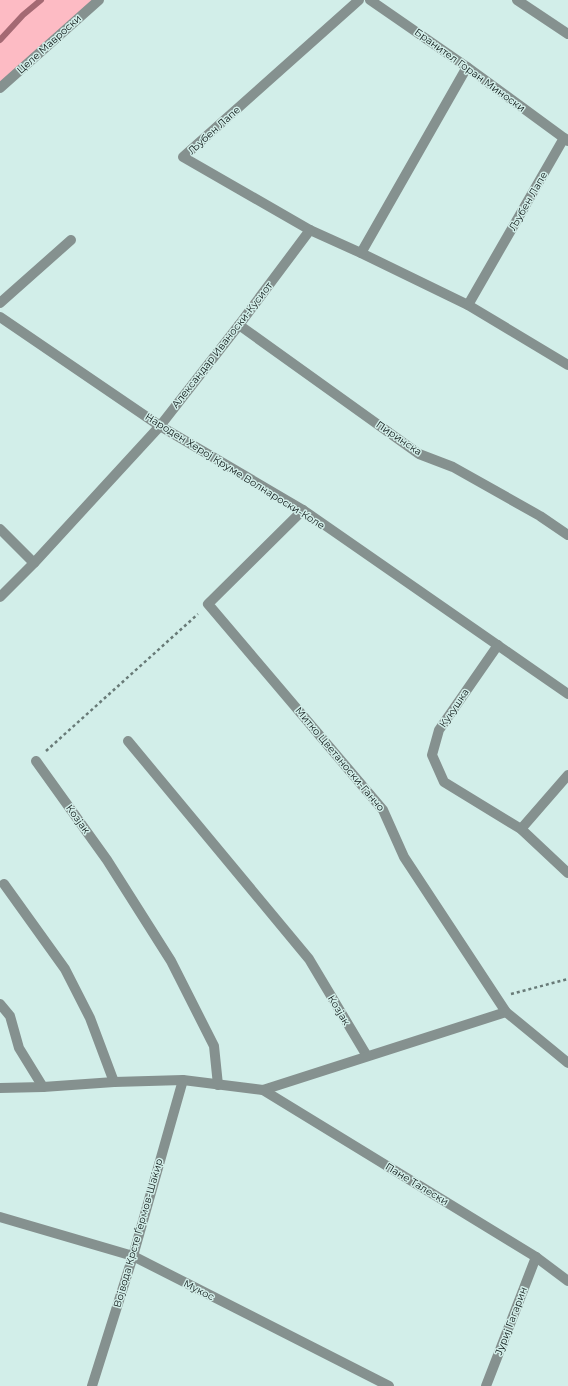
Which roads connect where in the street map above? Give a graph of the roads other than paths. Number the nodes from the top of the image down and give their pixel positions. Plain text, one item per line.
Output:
1 (99, 0) edge
2 (359, 0) edge
3 (370, 0) edge
4 (517, 0) edge
5 (568, 34) edge
6 (467, 66) junction
7 (0, 88) edge
8 (566, 140) edge
9 (310, 230) junction
10 (71, 240) dead end
11 (361, 253) junction
12 (0, 303) edge
13 (468, 305) junction
14 (0, 317) edge
15 (240, 325) junction
16 (568, 365) edge
17 (160, 426) junction
18 (303, 510) junction
19 (0, 529) edge
20 (568, 535) edge
21 (34, 563) junction
22 (0, 597) edge
23 (498, 645) junction
24 (568, 694) edge
25 (128, 741) dead end
26 (36, 760) road end
27 (568, 775) edge
28 (521, 829) junction
29 (568, 873) edge
30 (4, 884) dead end
31 (0, 1004) edge
32 (506, 1012) junction
33 (367, 1056) junction
34 (568, 1063) edge
35 (183, 1080) junction
36 (114, 1082) junction
37 (218, 1085) junction
38 (44, 1087) junction
39 (0, 1088) edge
40 (263, 1090) junction
41 (0, 1217) edge
42 (133, 1256) junction
43 (536, 1257) junction
44 (568, 1281) edge
45 (92, 1386) edge
46 (389, 1386) edge
47 (486, 1386) edge

1 - 7 street, Целе Мавроски
2 - 9 street, Љубен Лапе
3 - 6 street, Бранител Горан Миноски
4 - 5 street
6 - 8 street, Бранител Горан Миноски
6 - 11 street
8 - 13 street, Љубен Лапе
9 - 11 street, Љубен Лапе
9 - 15 street, Александар Иваноски-Кусиот
10 - 12 street
11 - 13 street, Љубен Лапе
13 - 16 street, Љубен Лапе
14 - 17 street, Народен Херој Круме Волнароски-Коле
15 - 17 street, Александар Иваноски-Кусиот
15 - 20 street, Пиринска
17 - 18 street, Народен Херој Круме Волнароски-Коле
17 - 21 street, Александар Иваноски-Кусиот
18 - 23 street, Народен Херој Круме Волнароски-Коле
18 - 32 street, Митко Цветаноски-Ганчо
19 - 21 street
21 - 22 street, Александар Иваноски-Кусиот
23 - 24 street, Народен Херој Круме Волнароски-Коле
23 - 28 street, Кукушка
25 - 33 street, Козјак
26 - 37 street, Козјак
27 - 28 street
28 - 29 street, Кукушка
30 - 36 street
31 - 38 street
32 - 33 street
32 - 34 street, Митко Цветаноски-Ганчо
33 - 40 street
35 - 36 street
35 - 37 street
35 - 42 street, Војвода Крсте Ѓермов-Шаќир
36 - 38 street
37 - 40 street
38 - 39 street
40 - 43 street, Пане Талески
41 - 42 street, Мукос
42 - 45 street, Војвода Крсте Ѓермов-Шаќир
42 - 46 street, Мукос
43 - 44 street, Пане Талески
43 - 47 street, Јуриј Гагарин

